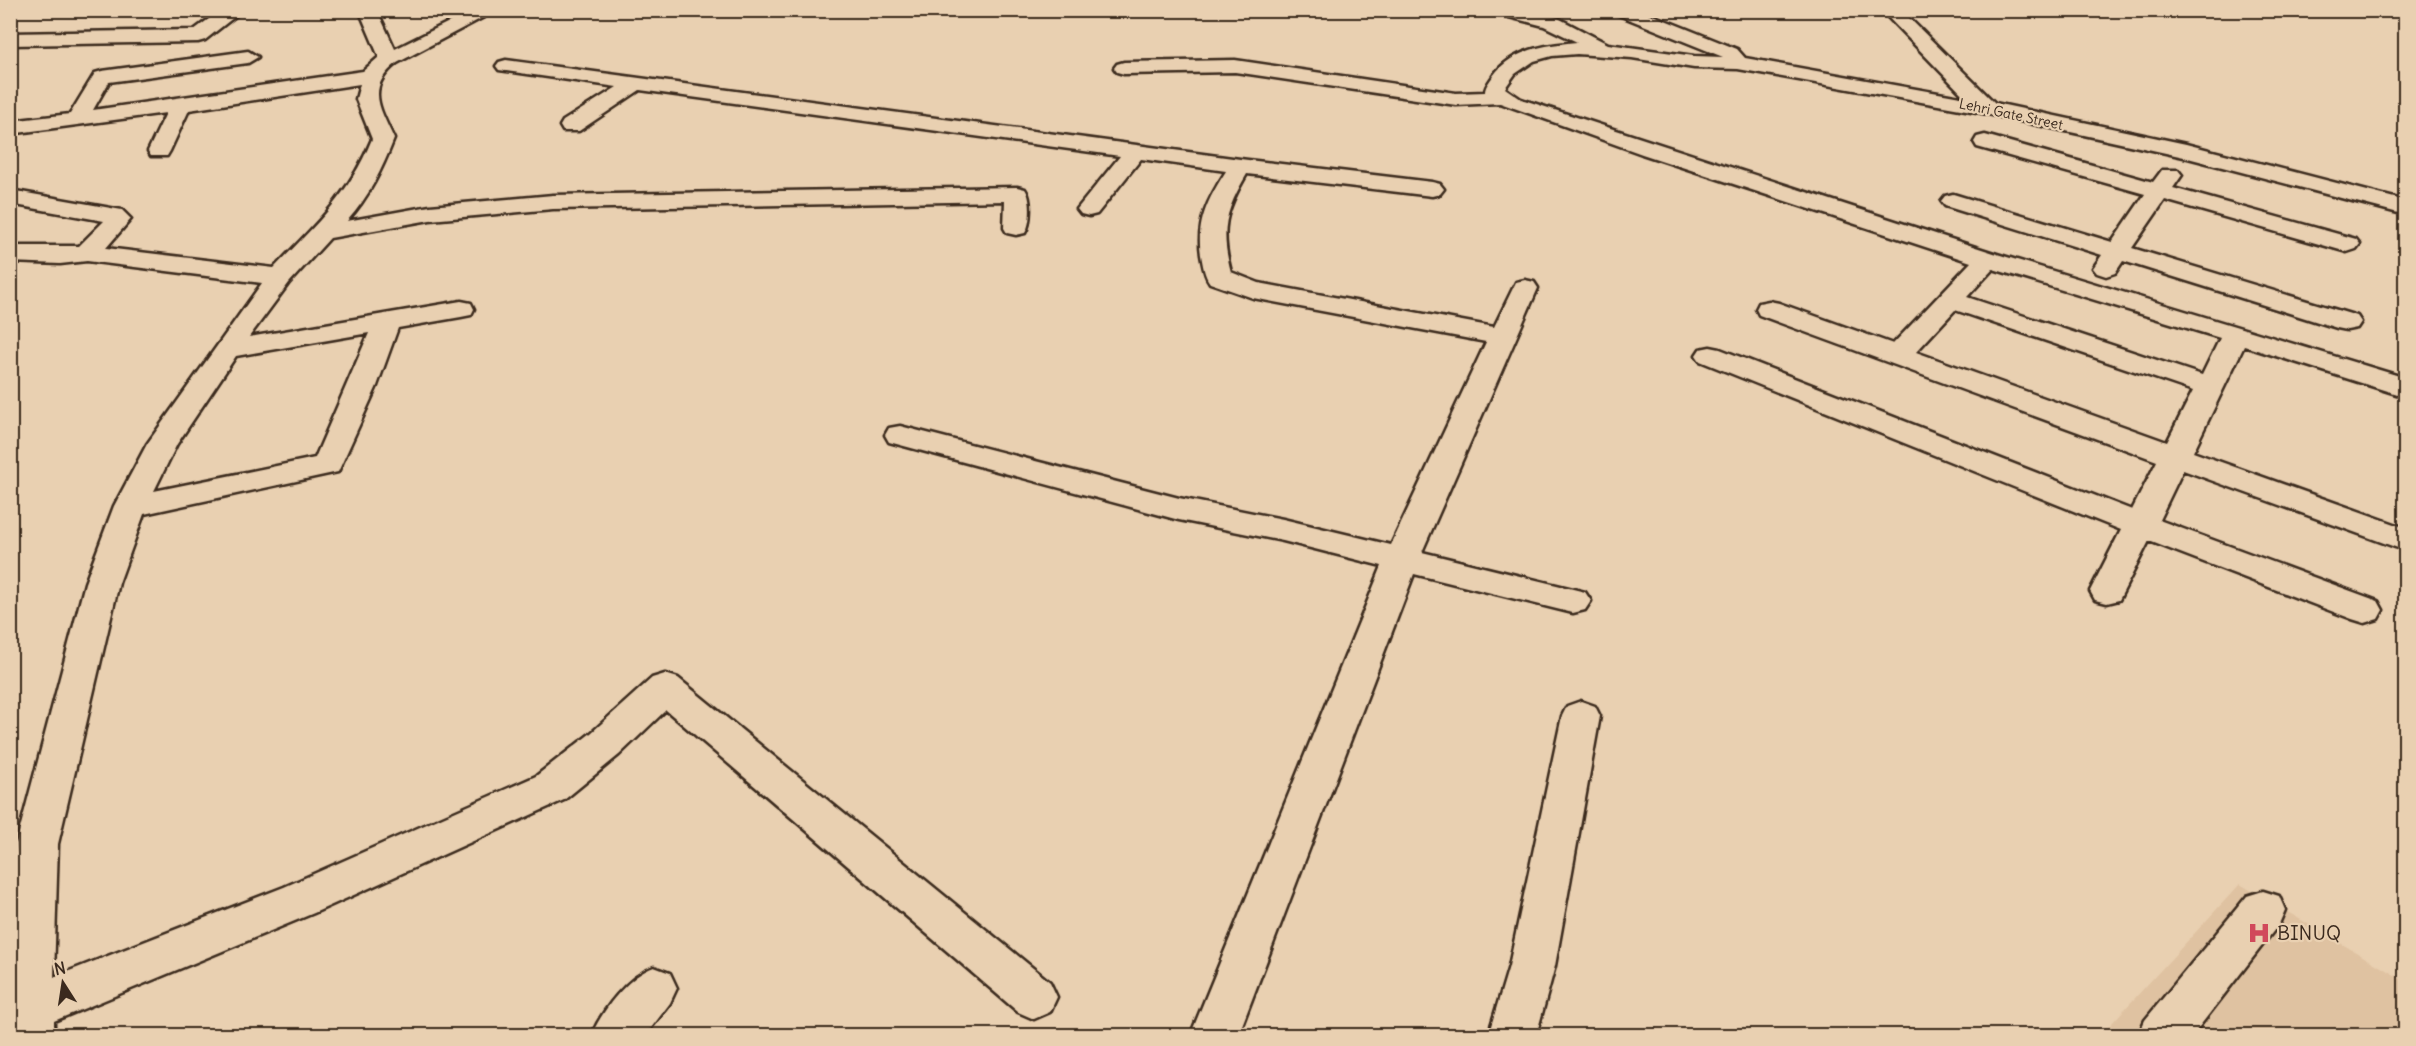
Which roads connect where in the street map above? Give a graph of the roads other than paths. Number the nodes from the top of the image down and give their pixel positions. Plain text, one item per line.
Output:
1 (234, 10) edge
2 (368, 10) edge
3 (488, 10) edge
4 (1503, 10) edge
5 (1622, 10) edge
6 (1890, 10) edge
7 (10, 39) edge
8 (1601, 48) junction
9 (248, 57) dead end
10 (1738, 63) junction
11 (193, 64) junction
12 (506, 66) dead end
13 (381, 68) junction
14 (1124, 68) dead end
15 (636, 84) junction
16 (1502, 97) junction
17 (179, 103) junction
18 (1988, 108) junction
19 (77, 119) junction
20 (571, 126) dead end
21 (10, 128) edge
22 (1985, 142) dead end
23 (159, 151) dead end
24 (1137, 151) junction
25 (2186, 151) junction
26 (1240, 166) junction
27 (1432, 189) dead end
28 (2158, 192) junction
29 (10, 197) edge
30 (1953, 201) dead end
31 (2406, 207) edge
32 (1089, 209) dead end
33 (1016, 228) dead end
34 (324, 232) junction
35 (2347, 244) dead end
36 (87, 253) junction
37 (2116, 253) junction
38 (10, 254) edge
39 (1988, 259) junction
40 (280, 278) junction
41 (1525, 288) dead end
42 (2092, 289) junction
43 (1950, 300) junction
44 (461, 309) dead end
45 (1769, 309) dead end
46 (387, 321) junction
47 (2347, 322) dead end
48 (2236, 335) junction
49 (1503, 337) junction
50 (227, 349) junction
51 (1710, 355) dead end
52 (1898, 355) junction
53 (2210, 387) junction
54 (2406, 388) edge
55 (900, 435) dead end
56 (2175, 456) junction
57 (130, 506) junction
58 (2140, 525) junction
59 (2406, 540) edge
60 (1402, 559) junction
61 (2107, 591) dead end
62 (1573, 601) dead end
63 (2365, 610) dead end
64 (1581, 716) dead end
65 (2263, 910) dead end
66 (654, 987) dead end
67 (1034, 998) dead end
68 (31, 1022) edge
69 (615, 1035) edge
70 (1214, 1035) edge
71 (1512, 1035) edge
72 (2162, 1035) edge

1 - 7 street
2 - 13 street
3 - 13 street
4 - 8 street
5 - 10 street, Lehri Gate Street
6 - 18 street
8 - 10 street
8 - 16 street
9 - 11 street
10 - 18 street, Lehri Gate Street
11 - 17 street
11 - 19 street
12 - 15 street
13 - 17 street
13 - 34 street
14 - 16 street
15 - 20 street
15 - 24 street
16 - 39 street
17 - 19 street
17 - 23 street
18 - 25 street, Lehri Gate Street
19 - 21 street
22 - 28 street
24 - 26 street
24 - 32 street
25 - 28 street
25 - 31 street, Lehri Gate Street
26 - 27 street
26 - 49 street
28 - 35 street
28 - 37 street
29 - 36 street
30 - 37 street
33 - 34 street
34 - 40 street
36 - 38 street
36 - 40 street
37 - 42 street
37 - 47 street
39 - 42 street
39 - 43 street
40 - 50 street
41 - 49 street
42 - 48 street
43 - 52 street
43 - 53 street
44 - 46 street
45 - 52 street
46 - 50 street
46 - 57 street
48 - 53 street
48 - 54 street
49 - 60 street
50 - 57 street
51 - 58 street
52 - 56 street
53 - 56 street
55 - 60 street
56 - 58 street
56 - 59 street
57 - 68 street
58 - 61 street
58 - 63 street
60 - 62 street
60 - 70 street
64 - 71 street
65 - 72 street
66 - 69 street
67 - 68 street

